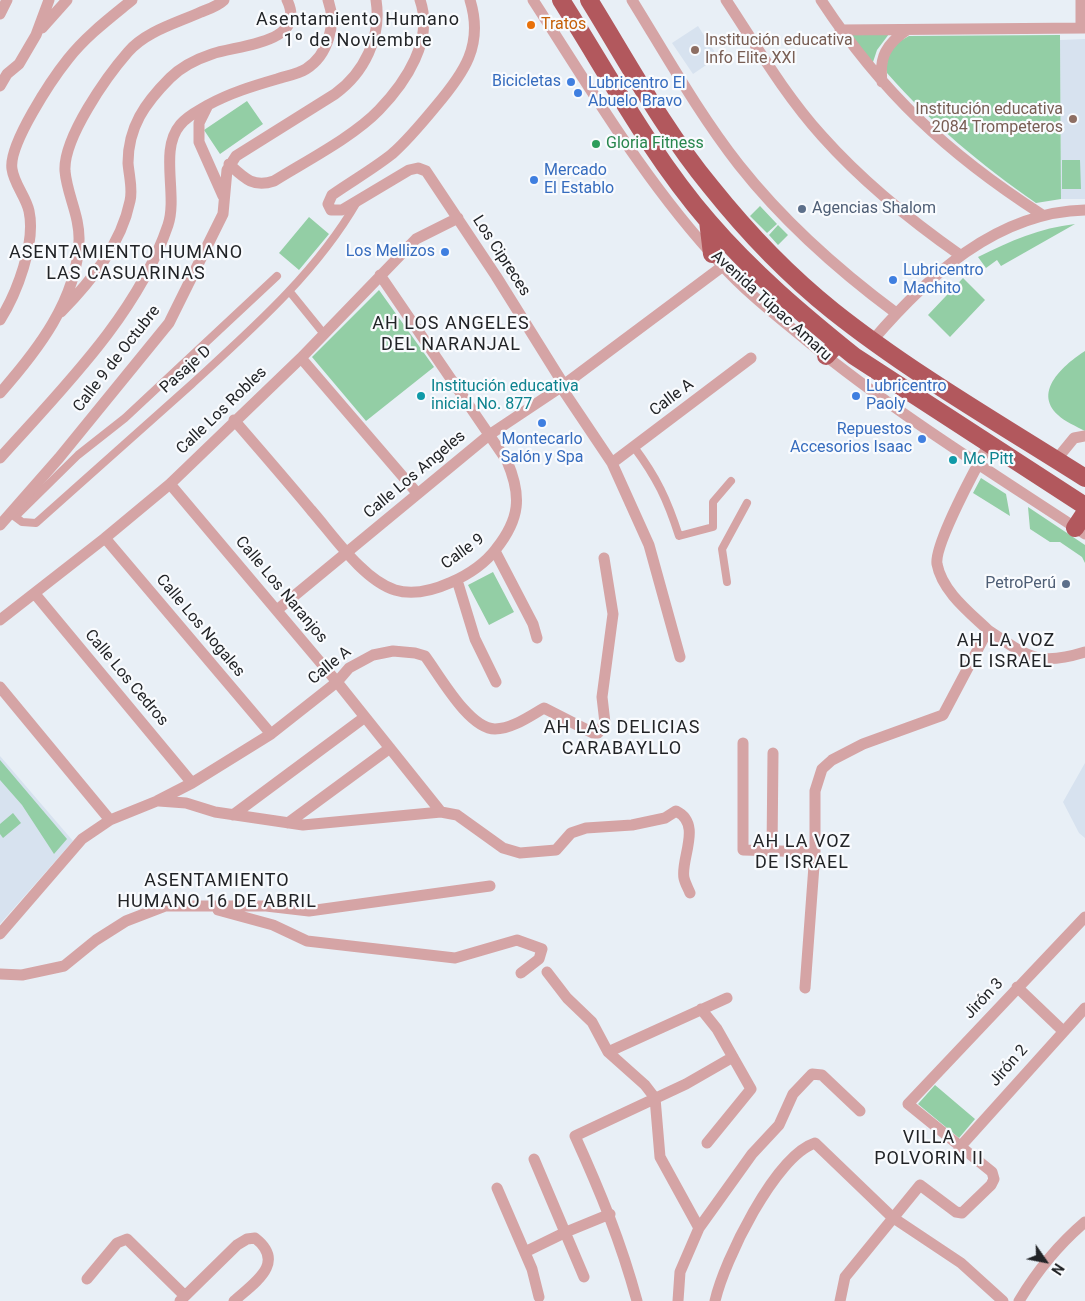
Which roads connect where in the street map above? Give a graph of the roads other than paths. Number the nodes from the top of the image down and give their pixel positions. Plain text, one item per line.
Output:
1 (7, 0) edge
2 (49, 0) edge
3 (67, 0) edge
4 (132, 0) edge
5 (224, 0) edge
6 (287, 0) edge
7 (328, 0) edge
8 (376, 0) edge
9 (420, 0) edge
10 (470, 0) edge
11 (533, 0) edge
12 (561, 0) edge
13 (589, 0) edge
14 (632, 0) edge
15 (726, 0) edge
16 (821, 0) edge
17 (1081, 0) edge
18 (0, 14) edge
19 (1083, 28) edge
20 (840, 30) junction
21 (907, 30) junction
22 (36, 35) junction
23 (882, 83) junction
24 (0, 86) edge
25 (208, 105) junction
26 (229, 164) junction
27 (224, 200) junction
28 (357, 202) junction
29 (1085, 210) edge
30 (1041, 214) junction
31 (458, 218) junction
32 (708, 221) junction
33 (960, 255) junction
34 (717, 260) junction
35 (380, 275) junction
36 (277, 276) dead end
37 (290, 292) junction
38 (896, 313) junction
39 (57, 317) junction
40 (0, 320) edge
41 (324, 334) junction
42 (872, 340) junction
43 (838, 343) junction
44 (826, 356) junction
45 (301, 358) junction
46 (751, 358) dead end
47 (562, 386) junction
48 (0, 392) edge
49 (234, 420) junction
50 (489, 435) junction
51 (1085, 436) edge
52 (988, 444) junction
53 (634, 447) junction
54 (0, 458) edge
55 (1056, 460) junction
56 (612, 463) junction
57 (978, 463) junction
58 (1085, 478) edge
59 (731, 481) dead end
60 (170, 484) junction
61 (417, 493) junction
62 (748, 503) dead end
63 (1085, 506) edge
64 (1085, 513) edge
65 (13, 515) junction
66 (0, 525) edge
67 (1080, 531) edge
68 (105, 538) junction
69 (495, 551) junction
70 (348, 552) junction
71 (604, 558) dead end
72 (457, 580) junction
73 (727, 582) dead end
74 (35, 594) junction
75 (277, 610) junction
76 (0, 620) edge
77 (988, 630) junction
78 (537, 638) dead end
79 (1085, 652) edge
80 (680, 658) dead end
81 (337, 682) junction
82 (496, 682) dead end
83 (0, 687) edge
84 (365, 717) junction
85 (271, 734) junction
86 (743, 743) dead end
87 (390, 748) junction
88 (773, 753) dead end
89 (192, 783) junction
90 (157, 801) junction
91 (441, 812) junction
92 (233, 814) junction
93 (110, 820) junction
94 (288, 823) junction
95 (772, 851) junction
96 (815, 852) junction
97 (490, 886) dead end
98 (690, 893) dead end
99 (205, 906) junction
100 (1085, 917) edge
101 (0, 934) edge
102 (547, 972) dead end
103 (521, 973) dead end
104 (0, 974) edge
105 (1017, 987) junction
106 (805, 988) dead end
107 (726, 998) dead end
108 (701, 1009) junction
109 (1084, 1012) edge
110 (1062, 1030) junction
111 (608, 1052) junction
112 (733, 1057) junction
113 (655, 1098) junction
114 (860, 1111) dead end
115 (706, 1143) dead end
116 (959, 1148) junction
117 (534, 1159) dead end
118 (497, 1188) dead end
119 (610, 1214) junction
120 (892, 1217) junction
121 (1085, 1222) edge
122 (699, 1228) junction
123 (566, 1232) junction
124 (525, 1252) junction
125 (584, 1277) dead end
126 (87, 1279) dead end
127 (539, 1297) dead end
128 (182, 1299) edge
129 (234, 1301) edge
130 (637, 1301) edge
131 (678, 1301) edge
132 (714, 1301) edge
133 (840, 1301) edge
134 (1003, 1301) edge
135 (1019, 1301) edge

1 - 18 street
2 - 22 street
3 - 22 street
4 - 40 street
5 - 39 street
6 - 39 street
7 - 25 street
8 - 26 street
9 - 26 street
10 - 28 street
11 - 34 street, Avenida Túpac Amaru
12 - 32 highway, Avenida Túpac Amaru
13 - 42 highway
14 - 38 street
15 - 33 street
16 - 20 street
17 - 19 street
19 - 21 street
20 - 21 street
20 - 23 street
21 - 23 street
22 - 24 street
23 - 30 street
25 - 27 street
25 - 54 street
26 - 27 street, Calle 9 de Octubre
27 - 65 street, Calle 9 de Octubre
28 - 31 street, Los Cipreces
28 - 37 street, Pasaje D
29 - 30 street
30 - 33 street
31 - 35 street, Calle Los Robles
31 - 47 street, Los Cipreces
32 - 34 highway
32 - 43 highway, Avenida Túpac Amaru
33 - 38 street
34 - 44 street, Avenida Túpac Amaru
34 - 47 street, Calle Los Angeles
35 - 41 street, Calle Los Robles
35 - 50 street, Calle 9
36 - 65 street
37 - 41 street
37 - 65 street, Pasaje D
38 - 42 street
39 - 48 street
41 - 45 street, Calle Los Robles
42 - 55 highway
43 - 44 highway
43 - 52 highway, Avenida Túpac Amaru
44 - 57 street, Avenida Túpac Amaru
45 - 49 street, Calle Los Robles
45 - 61 street
46 - 53 street, Calle A
47 - 50 street, Calle Los Angeles
47 - 56 street, Los Cipreces
49 - 60 street, Calle Los Robles
49 - 70 street, Calle 9
50 - 61 street, Calle Los Angeles
50 - 69 street, Calle 9
51 - 55 street
52 - 57 street
52 - 63 highway, Avenida Túpac Amaru
53 - 56 street, Calle A
53 - 59 street
55 - 58 highway
56 - 80 street, Los Cipreces
57 - 67 street, Avenida Túpac Amaru
57 - 77 street
60 - 68 street, Calle Los Robles
60 - 75 street, Calle Los Naranjos
61 - 70 street, Calle Los Angeles
62 - 73 street
64 - 67 highway
65 - 66 street, Calle 9 de Octubre
68 - 74 street, Calle Los Robles
68 - 85 street, Calle Los Nogales
69 - 72 street, Calle 9
69 - 78 street
70 - 72 street, Calle 9
70 - 75 street, Calle Los Angeles
71 - 81 street, Calle A
72 - 82 street
74 - 76 street, Calle Los Robles
74 - 89 street, Calle Los Cedros
75 - 81 street, Calle Los Naranjos
77 - 79 street
77 - 96 street
81 - 84 street, Calle Los Naranjos
81 - 85 street, Calle A
83 - 93 street
84 - 87 street, Calle Los Naranjos
84 - 92 street
85 - 89 street, Calle A
86 - 95 street
87 - 91 street, Calle Los Naranjos
87 - 94 street
88 - 95 street
89 - 90 street, Calle A
90 - 92 street
90 - 93 street, Calle A
91 - 94 street
91 - 98 street
92 - 94 street
93 - 101 street, Calle A
95 - 96 street
96 - 106 street
97 - 99 street
99 - 103 street
99 - 104 street
100 - 105 street, Jirón 3
102 - 111 street
105 - 110 street
105 - 116 street, Jirón 3
107 - 108 street
108 - 111 street
108 - 112 street
109 - 110 street, Jirón 2
110 - 116 street, Jirón 2
111 - 113 street
112 - 113 street
112 - 115 street
113 - 119 street
113 - 122 street
114 - 122 street
116 - 120 street
117 - 123 street
118 - 124 street
119 - 123 street
119 - 130 street
120 - 132 street
120 - 133 street
120 - 134 street
121 - 135 street
122 - 131 street
123 - 124 street
123 - 125 street
124 - 127 street
126 - 128 street
128 - 129 street

